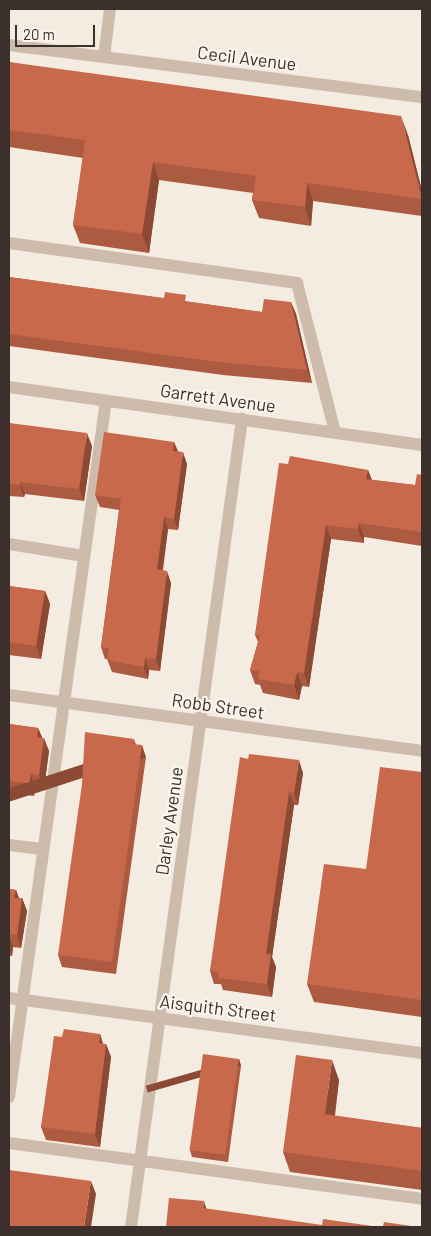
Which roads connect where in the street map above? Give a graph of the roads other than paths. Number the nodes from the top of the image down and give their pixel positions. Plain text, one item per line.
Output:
1 (110, 9) edge
2 (9, 45) edge
3 (104, 58) junction
4 (422, 97) edge
5 (9, 243) edge
6 (9, 387) edge
7 (106, 400) junction
8 (242, 419) junction
9 (335, 432) junction
10 (422, 445) edge
11 (9, 544) edge
12 (84, 556) junction
13 (9, 695) edge
14 (62, 702) junction
15 (200, 721) junction
16 (422, 751) edge
17 (9, 845) edge
18 (42, 849) junction
19 (15, 999) edge
20 (159, 1018) junction
21 (422, 1052) edge
22 (9, 1097) edge
23 (9, 1143) edge
24 (140, 1161) junction
25 (422, 1199) edge
26 (131, 1227) edge

1 - 3 street
2 - 3 street, Cecil Avenue
3 - 4 street, Cecil Avenue
5 - 9 street
6 - 7 street, Garrett Avenue
7 - 8 street, Garrett Avenue
7 - 12 street
8 - 9 street, Garrett Avenue
8 - 15 street, Darley Avenue
9 - 10 street, Garrett Avenue
11 - 12 street
12 - 14 street
13 - 14 street, Robb Street
14 - 15 street, Robb Street
14 - 18 street
15 - 16 street, Robb Street
15 - 20 street, Darley Avenue
17 - 18 street
18 - 19 street
19 - 20 street, Aisquith Street
19 - 22 street
20 - 21 street, Aisquith Street
20 - 24 street, Darley Avenue
23 - 24 street
24 - 25 street
24 - 26 street, Darley Avenue

